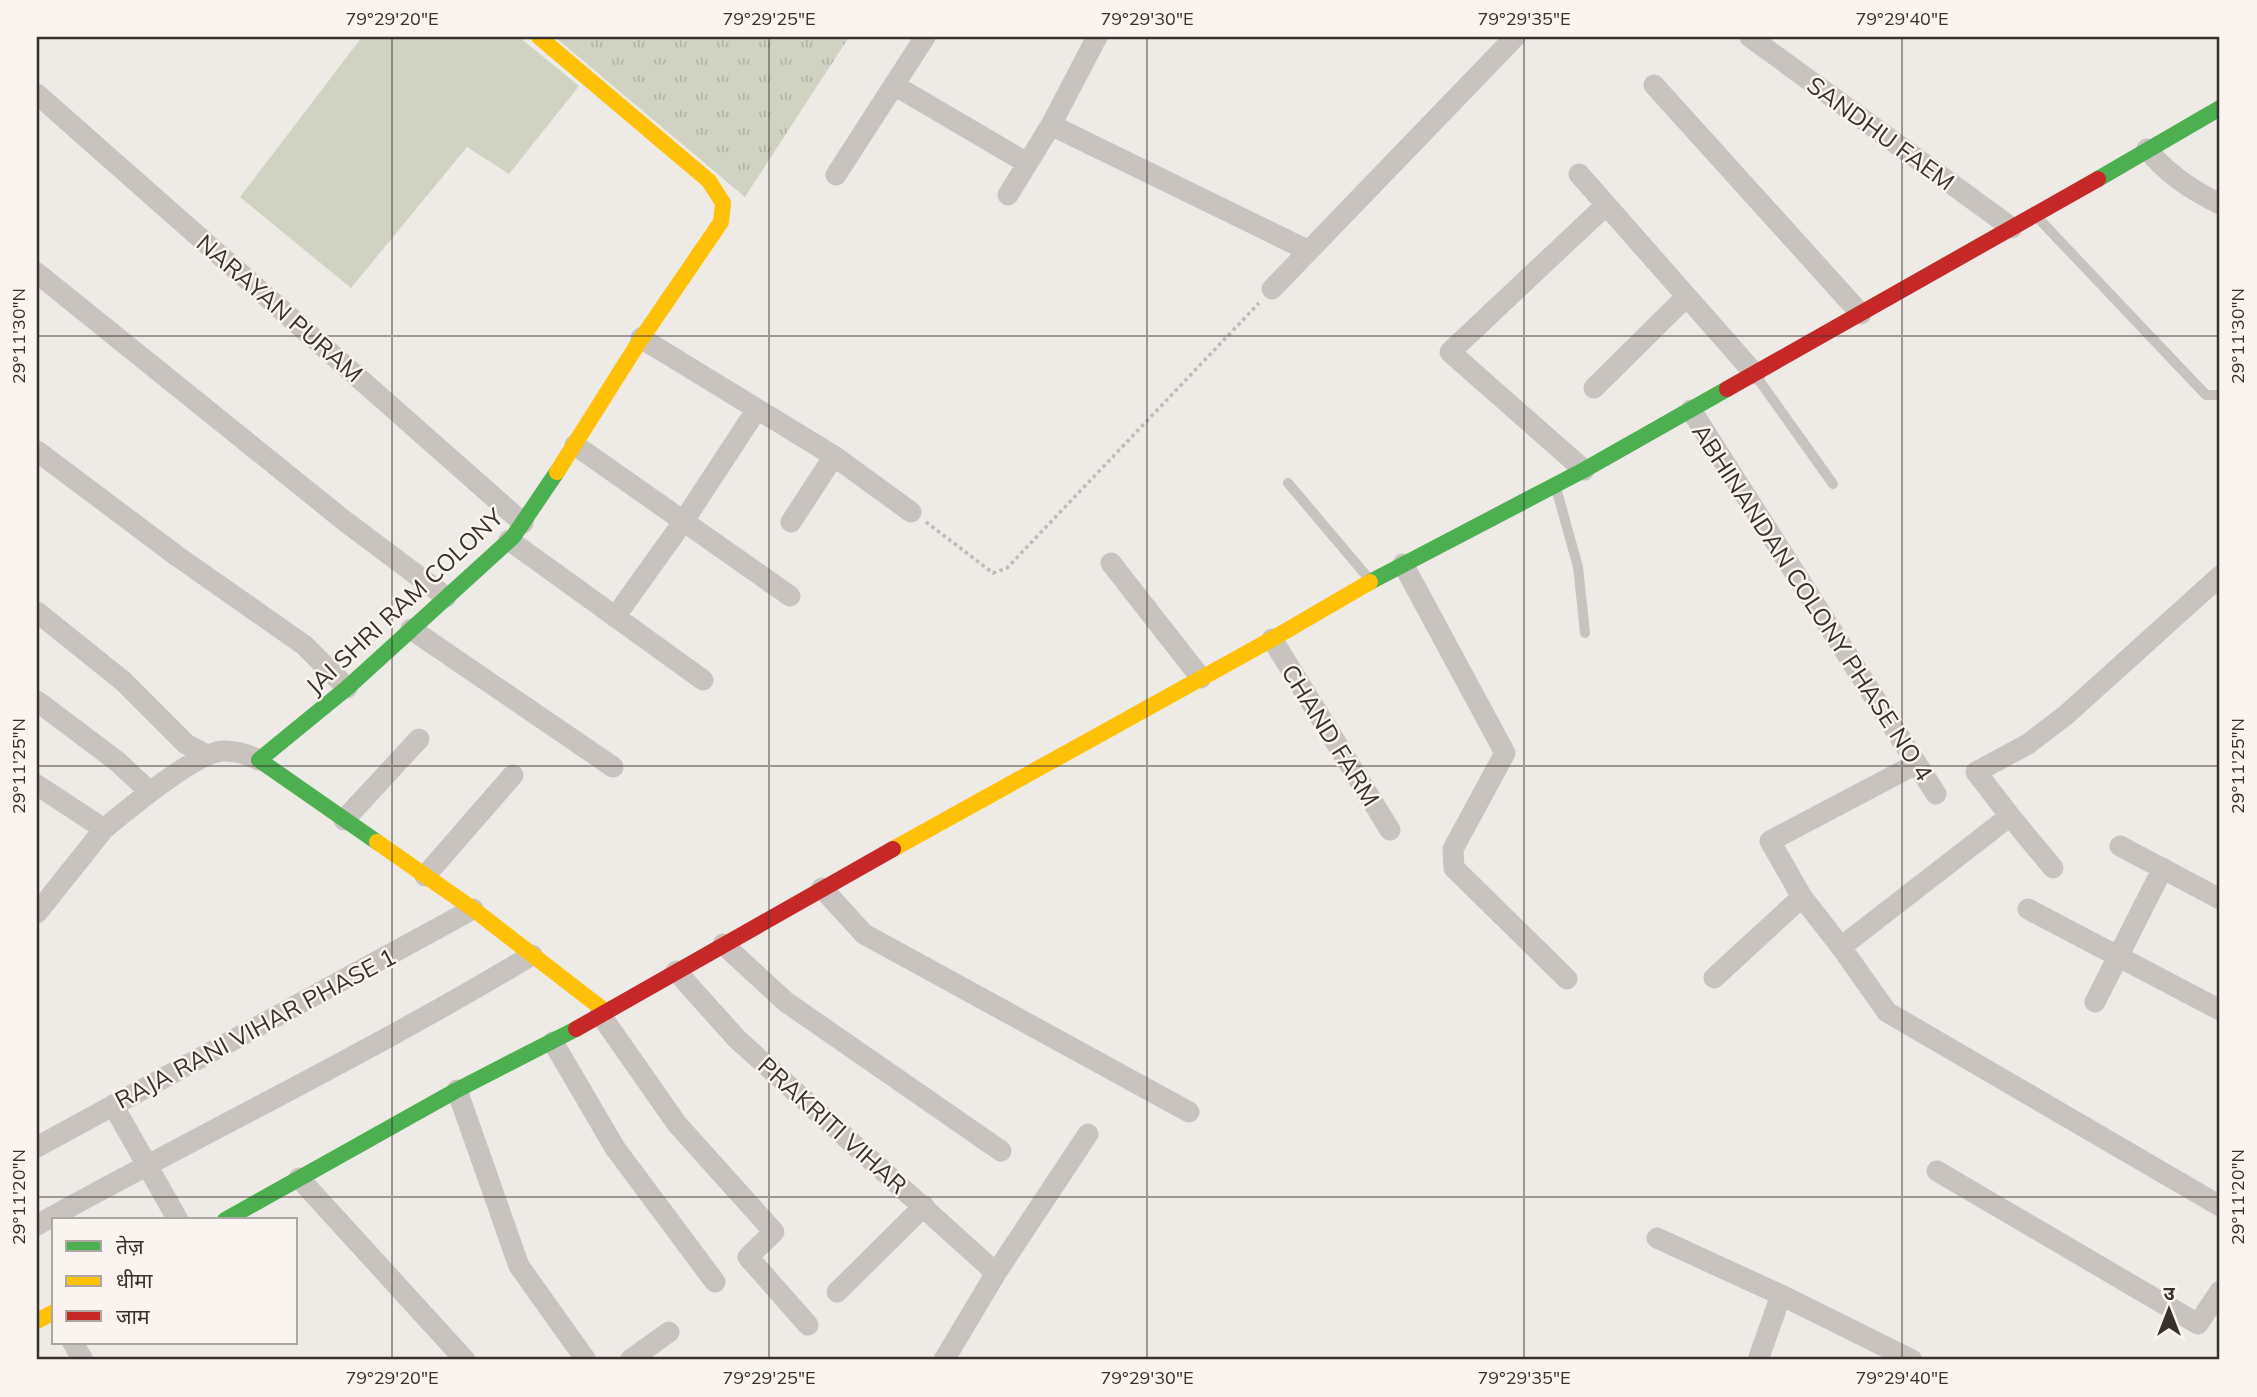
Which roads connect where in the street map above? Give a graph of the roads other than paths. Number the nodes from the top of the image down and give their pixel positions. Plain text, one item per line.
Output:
1 (539, 37) edge
2 (925, 37) edge
3 (1097, 37) edge
4 (1515, 37) edge
5 (1750, 37) edge
6 (894, 85) junction
7 (1654, 85) dead end
8 (37, 94) edge
9 (2220, 107) edge
10 (1051, 125) junction
11 (2147, 149) junction
12 (1027, 163) junction
13 (1579, 174) dead end
14 (836, 175) dead end
15 (1008, 195) dead end
16 (2220, 204) edge
17 (1605, 205) junction
18 (2035, 215) junction
19 (2012, 228) junction
20 (1308, 251) junction
21 (37, 272) edge
22 (1272, 289) road end
23 (1686, 297) junction
24 (1861, 314) junction
25 (641, 338) junction
26 (1755, 374) junction
27 (1594, 388) dead end
28 (2220, 395) edge
29 (757, 409) junction
30 (1691, 410) junction
31 (575, 445) junction
32 (37, 451) edge
33 (834, 456) junction
34 (1584, 470) junction
35 (1288, 483) dead end
36 (1833, 484) dead end
37 (1555, 486) junction
38 (916, 515) road end
39 (683, 522) junction
40 (791, 522) dead end
41 (523, 523) junction
42 (509, 540) junction
43 (1111, 563) dead end
44 (1403, 564) junction
45 (2220, 576) edge
46 (1371, 581) junction
47 (790, 596) dead end
48 (446, 597) junction
49 (37, 612) edge
50 (615, 617) junction
51 (411, 629) junction
52 (1585, 633) dead end
53 (1272, 639) junction
54 (1201, 678) junction
55 (703, 680) dead end
56 (347, 688) junction
57 (37, 701) edge
58 (419, 739) dead end
59 (207, 755) junction
60 (259, 760) junction
61 (1916, 764) junction
62 (613, 768) dead end
63 (513, 775) dead end
64 (37, 785) edge
65 (150, 792) junction
66 (1936, 794) dead end
67 (2010, 816) junction
68 (344, 820) junction
69 (104, 829) junction
70 (1390, 830) dead end
71 (2120, 846) dead end
72 (2053, 868) dead end
73 (2163, 868) junction
74 (425, 876) junction
75 (822, 888) junction
76 (1802, 897) junction
77 (2220, 899) edge
78 (473, 909) junction
79 (2028, 909) dead end
80 (37, 913) edge
81 (723, 944) junction
82 (1841, 947) junction
83 (532, 955) junction
84 (2118, 956) junction
85 (676, 971) junction
86 (1714, 978) dead end
87 (1567, 979) dead end
88 (2095, 1002) dead end
89 (2220, 1010) edge
90 (602, 1012) junction
91 (552, 1042) junction
92 (457, 1090) junction
93 (113, 1105) junction
94 (1189, 1112) dead end
95 (1088, 1134) dead end
96 (37, 1147) edge
97 (1001, 1151) dead end
98 (145, 1165) junction
99 (1937, 1171) dead end
100 (299, 1178) junction
101 (924, 1206) junction
102 (2220, 1206) edge
103 (176, 1218) edge
104 (229, 1218) edge
105 (37, 1225) edge
106 (1657, 1238) dead end
107 (996, 1273) junction
108 (715, 1282) dead end
109 (2220, 1291) edge
110 (837, 1292) dead end
111 (1781, 1295) junction
112 (808, 1325) dead end
113 (669, 1332) dead end
114 (74, 1344) edge
115 (85, 1360) edge
116 (465, 1360) edge
117 (586, 1360) edge
118 (630, 1360) edge
119 (944, 1360) edge
120 (1758, 1360) edge
121 (1912, 1360) edge

1 - 25 street, JAI SHRI RAM COLONY
2 - 6 street
3 - 10 street
4 - 20 street
5 - 19 street, SANDHU FAEM
6 - 12 street
6 - 14 street
7 - 24 street
8 - 41 street, NARAYAN PURAM
9 - 11 street
10 - 12 street
10 - 20 street
11 - 16 street
11 - 18 street
12 - 15 street
13 - 17 street
17 - 23 street
17 - 34 street
18 - 19 street
18 - 28 lane
19 - 24 street
20 - 22 street
21 - 48 street
23 - 26 street
23 - 27 street
24 - 26 street
25 - 29 street
25 - 31 street, JAI SHRI RAM COLONY
26 - 30 street
26 - 36 lane
29 - 33 street
29 - 39 street
30 - 34 street
30 - 61 street, ABHINANDAN COLONY PHASE NO 4
31 - 39 street
31 - 41 street, JAI SHRI RAM COLONY
32 - 56 street
33 - 38 street
33 - 40 street
34 - 37 street
35 - 46 lane
37 - 44 street
37 - 52 lane
39 - 47 street
39 - 50 street
41 - 42 street, JAI SHRI RAM COLONY
42 - 48 street, JAI SHRI RAM COLONY
42 - 50 street
43 - 54 street
44 - 46 street
44 - 87 street
45 - 67 street
46 - 53 street
48 - 51 street, JAI SHRI RAM COLONY
49 - 59 street
50 - 55 street
51 - 56 street, JAI SHRI RAM COLONY
51 - 62 street
53 - 54 street
53 - 70 street, CHAND FARM
54 - 75 street
56 - 60 street, JAI SHRI RAM COLONY
57 - 65 street
58 - 68 street
59 - 60 street
59 - 65 street
60 - 68 street
61 - 66 street, ABHINANDAN COLONY PHASE NO 4
61 - 76 street
63 - 74 street
64 - 69 street
65 - 69 street
67 - 72 street
67 - 82 street
68 - 74 street
69 - 80 street
71 - 73 street
73 - 77 street
73 - 84 street
74 - 78 street
75 - 81 street
75 - 94 street
76 - 82 street
76 - 86 street
78 - 83 street
78 - 93 street, RAJA RANI VIHAR PHASE 1
79 - 84 street
81 - 85 street
81 - 97 street
82 - 102 street
83 - 90 street
83 - 98 street
84 - 88 street
84 - 89 street
85 - 90 street
85 - 101 street, PRAKRITI VIHAR
90 - 91 street
90 - 112 street
91 - 92 street
91 - 108 street
92 - 100 street
92 - 117 street
93 - 96 street, RAJA RANI VIHAR PHASE 1
93 - 98 street
95 - 107 street
98 - 103 street
98 - 105 street
99 - 109 street
100 - 104 street
100 - 116 street
101 - 107 street, PRAKRITI VIHAR
101 - 110 street
106 - 111 street
107 - 119 street
111 - 120 street
111 - 121 street
113 - 118 street
114 - 115 street

